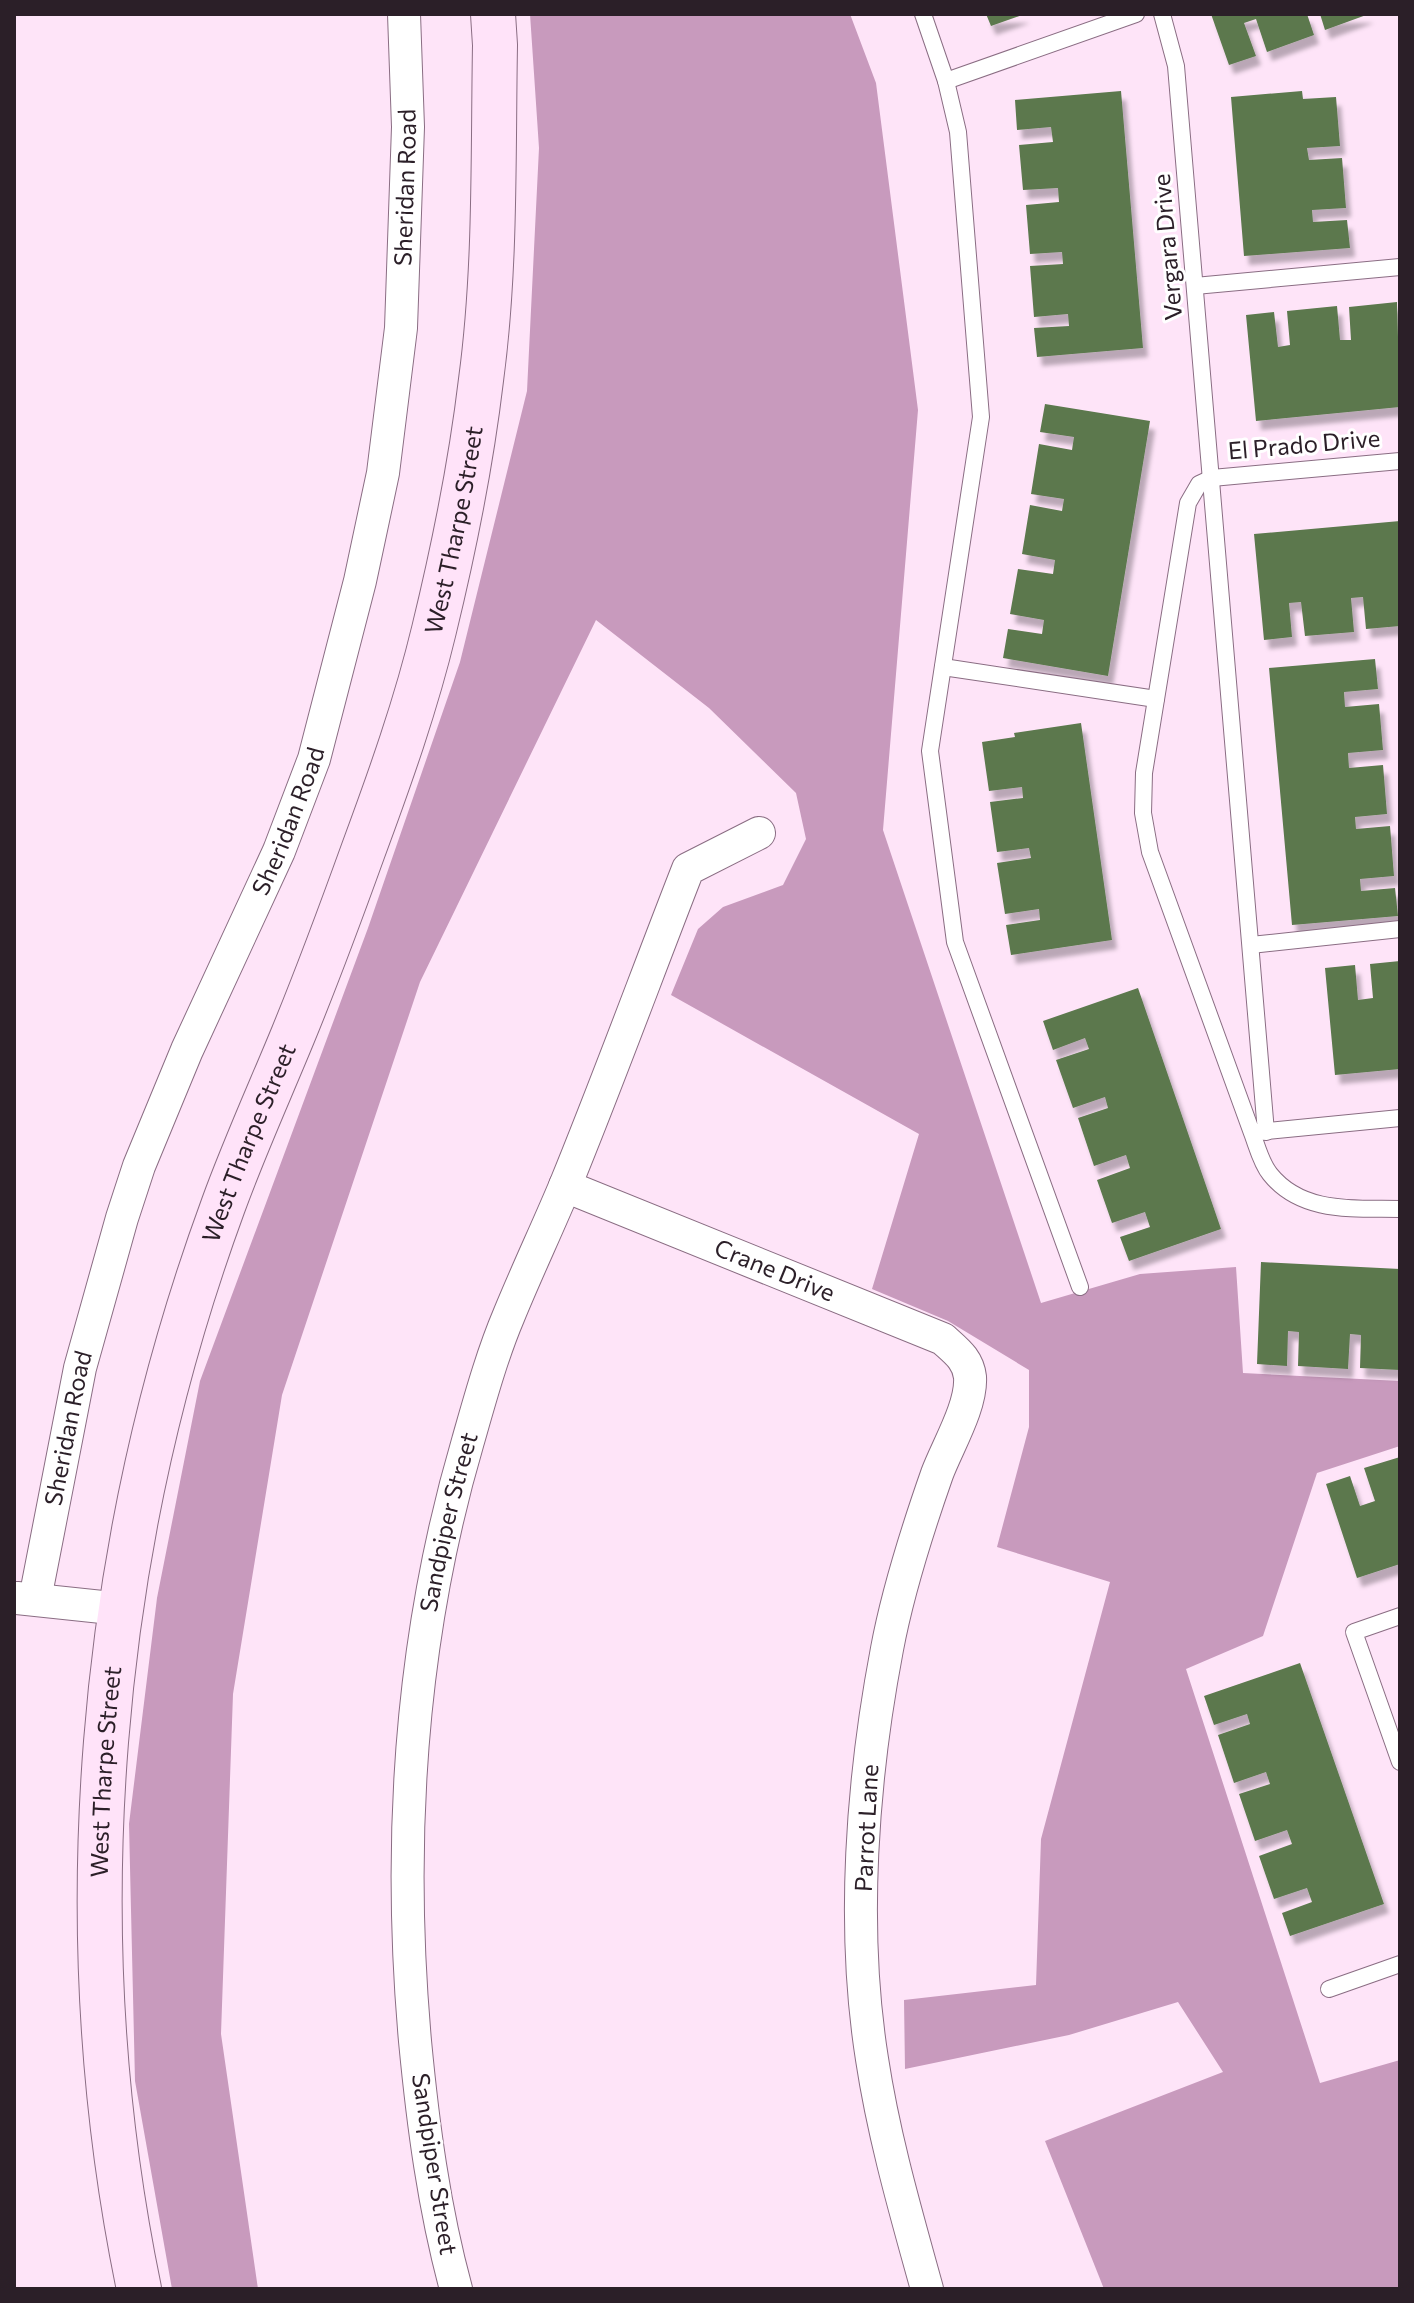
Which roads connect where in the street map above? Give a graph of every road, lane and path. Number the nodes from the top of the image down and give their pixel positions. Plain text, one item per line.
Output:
1 (404, 14) edge
2 (493, 14) edge
3 (923, 14) edge
4 (1136, 14) edge
5 (1162, 14) edge
6 (946, 81) junction
7 (1400, 267) edge
8 (1195, 286) junction
9 (1400, 461) edge
10 (1212, 478) junction
11 (943, 667) junction
12 (1156, 699) junction
13 (759, 833) dead end
14 (1400, 929) edge
15 (1251, 945) junction
16 (1400, 1118) edge
17 (1259, 1132) junction
18 (565, 1186) junction
19 (1400, 1209) edge
20 (1080, 1287) dead end
21 (969, 1374) joint
22 (25, 1599) edge
23 (121, 1609) junction
24 (1400, 1616) edge
25 (1394, 1728) edge
26 (1400, 1762) edge
27 (1400, 1964) edge
28 (1329, 1989) dead end
29 (139, 2289) edge
30 (456, 2289) edge
31 (927, 2289) edge

1 - 22 street, Sheridan Road
2 - 23 main road, West Tharpe Street
3 - 6 lane
4 - 6 lane
5 - 8 lane, Vergara Drive
6 - 11 lane
7 - 8 lane
8 - 10 lane, Vergara Drive
9 - 10 lane, El Prado Drive
10 - 12 lane
10 - 15 lane, Vergara Drive
11 - 12 lane
11 - 20 lane
12 - 17 lane
13 - 18 street, Sandpiper Street
14 - 15 lane
15 - 17 lane, Vergara Drive
16 - 17 lane
17 - 19 lane
18 - 21 street, Crane Drive
18 - 30 street, Sandpiper Street
21 - 31 street, Parrot Lane
22 - 23 street
23 - 29 main road, West Tharpe Street
24 - 25 lane
25 - 26 lane
27 - 28 lane

